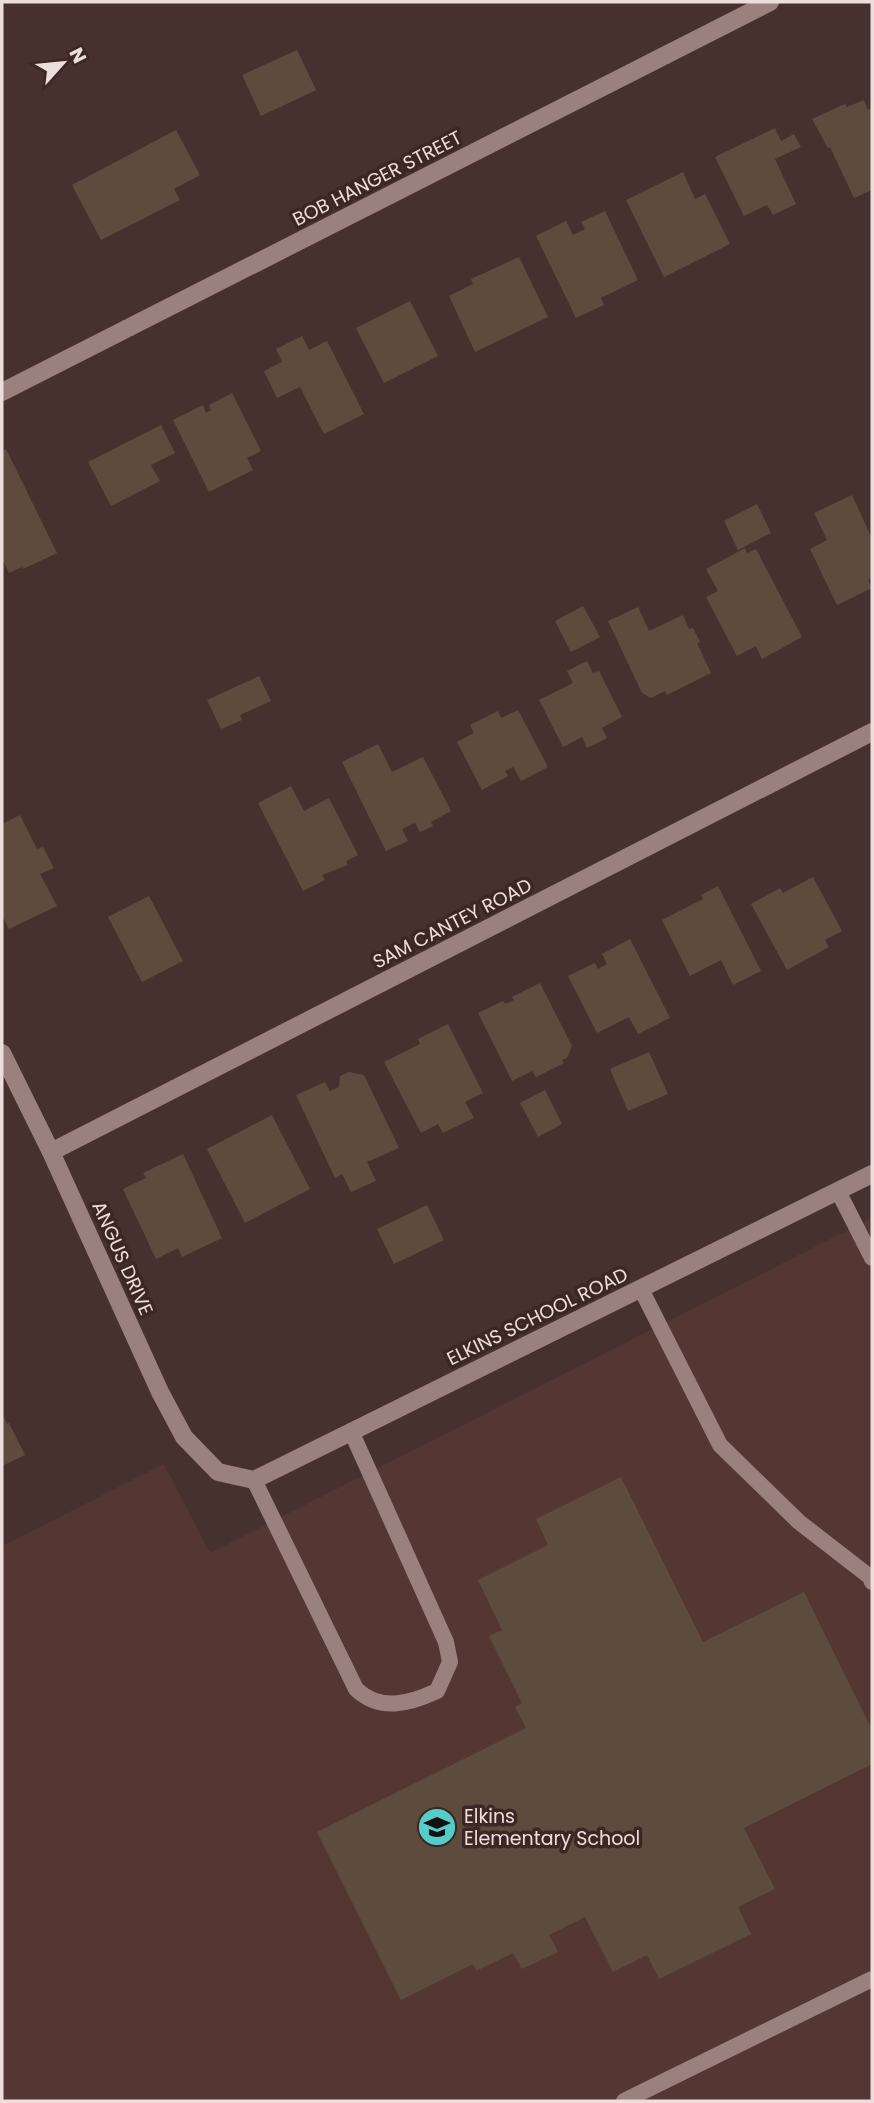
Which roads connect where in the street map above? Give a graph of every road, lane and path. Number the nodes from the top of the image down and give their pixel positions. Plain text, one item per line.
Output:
1 (770, 2) edge
2 (2, 392) edge
3 (872, 732) edge
4 (2, 1053) edge
5 (51, 1152) junction
6 (872, 1174) edge
7 (838, 1191) junction
8 (872, 1258) edge
9 (640, 1289) junction
10 (351, 1432) junction
11 (254, 1480) junction
12 (872, 1582) edge
13 (872, 1979) edge
14 (624, 2101) edge

1 - 2 street, BOB HANGER STREET
3 - 5 street, SAM CANTEY ROAD
4 - 5 street, ANGUS DRIVE
5 - 11 street, ANGUS DRIVE
6 - 7 street, ELKINS SCHOOL ROAD
7 - 8 lane
7 - 9 street, ELKINS SCHOOL ROAD
9 - 10 street, ELKINS SCHOOL ROAD
9 - 12 lane
10 - 11 street, ELKINS SCHOOL ROAD
10 - 11 lane
13 - 14 lane

